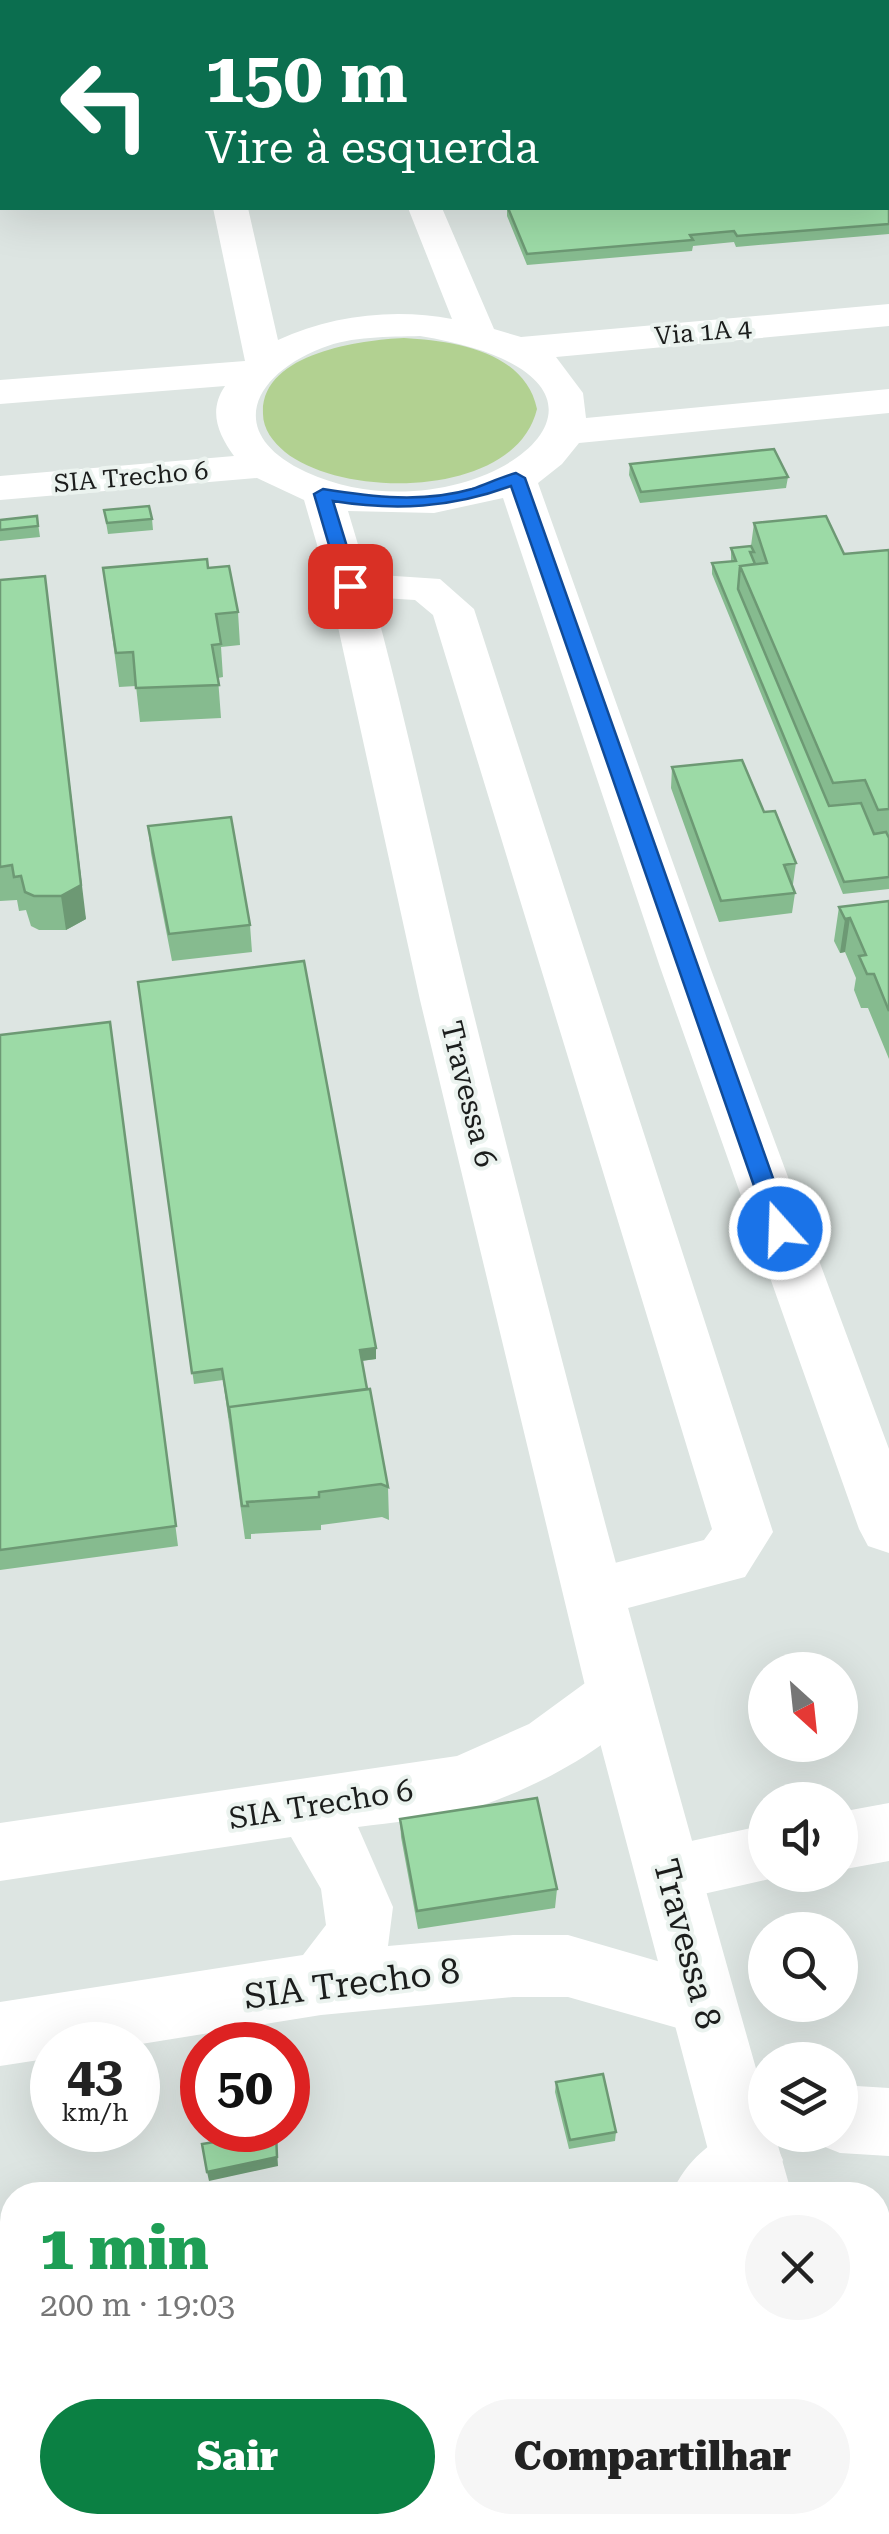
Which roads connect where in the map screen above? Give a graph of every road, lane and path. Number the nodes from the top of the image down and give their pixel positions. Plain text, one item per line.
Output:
1 (230, 210) edge
2 (426, 210) edge
3 (889, 315) edge
4 (477, 334) junction
5 (517, 349) junction
6 (258, 367) junction
7 (0, 392) edge
8 (889, 401) edge
9 (566, 432) junction
10 (261, 466) junction
11 (516, 478) junction
12 (0, 488) edge
13 (323, 494) junction
14 (350, 586) junction
15 (889, 1529) edge
16 (594, 1592) junction
17 (618, 1694) junction
18 (307, 1806) junction
19 (889, 1832) edge
20 (858, 1837) edge
21 (0, 1852) edge
22 (748, 1857) edge
23 (668, 1872) junction
24 (320, 1984) junction
25 (702, 2003) junction
26 (0, 2034) edge
27 (858, 2120) edge
28 (889, 2122) edge
29 (743, 2158) edge

1 - 6 main road
2 - 4 main road
3 - 5 main road, Via 1A 4
4 - 5 main road
4 - 6 main road
5 - 9 main road
6 - 7 main road
6 - 10 main road
8 - 9 main road
9 - 11 main road
10 - 12 main road, SIA Trecho 6
10 - 13 main road
11 - 13 main road
11 - 15 main road
13 - 14 main road, Travessa 6
14 - 16 main road, Travessa 6
14 - 16 main road
16 - 17 main road, Travessa 6
17 - 18 main road, SIA Trecho 6
17 - 23 main road, Travessa 8
18 - 21 main road, SIA Trecho 6
18 - 24 main road
19 - 20 main road
22 - 23 main road
23 - 25 main road, Travessa 8
24 - 25 main road, SIA Trecho 8
24 - 26 main road, SIA Trecho 8
25 - 29 main road, Travessa 8
27 - 28 main road

